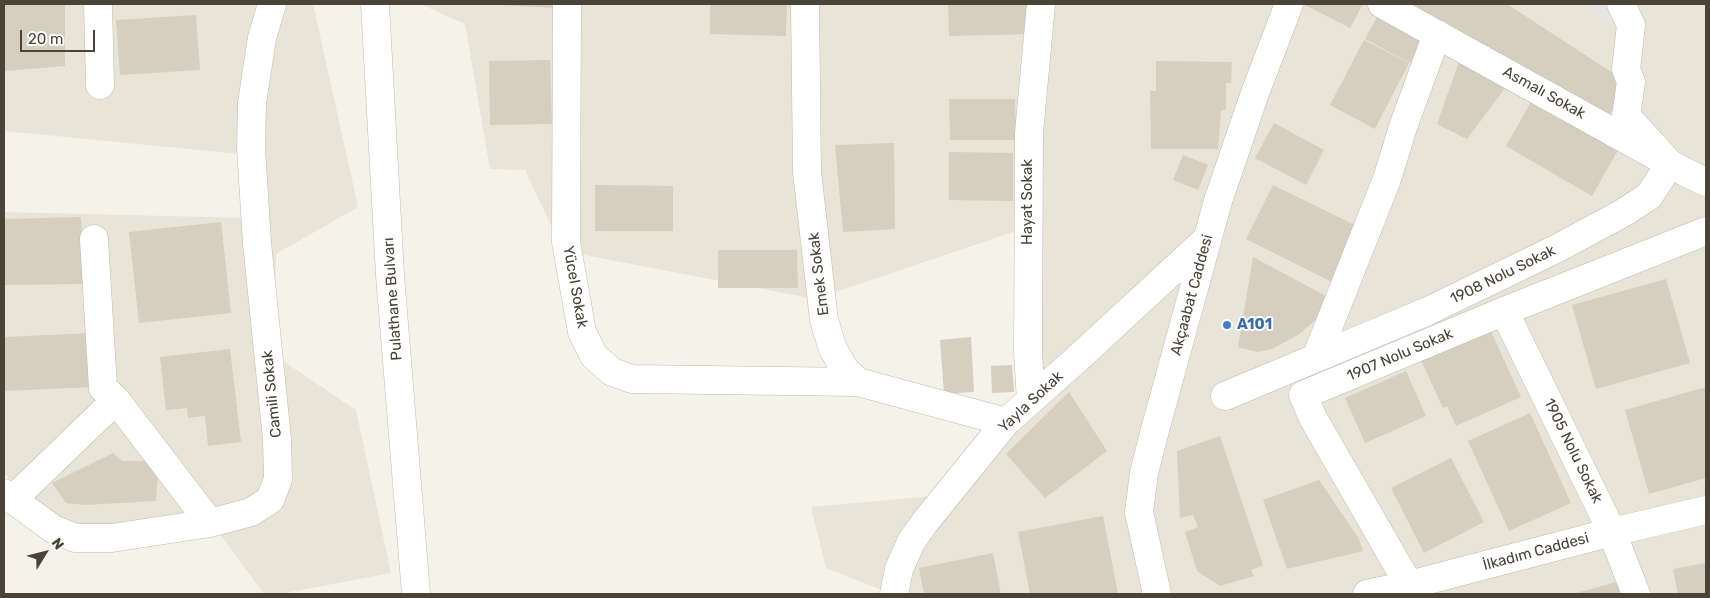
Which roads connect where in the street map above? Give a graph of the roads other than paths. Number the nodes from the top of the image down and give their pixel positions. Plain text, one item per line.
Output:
1 (98, 4) edge
2 (272, 4) edge
3 (375, 4) edge
4 (567, 4) edge
5 (805, 4) edge
6 (1041, 4) edge
7 (1289, 4) edge
8 (1382, 4) edge
9 (1624, 5) edge
10 (1437, 34) junction
11 (100, 85) dead end
12 (1670, 164) junction
13 (1706, 182) edge
14 (1706, 231) edge
15 (94, 239) dead end
16 (1207, 239) junction
17 (1506, 310) junction
18 (1309, 362) junction
19 (858, 382) junction
20 (1313, 391) junction
21 (1225, 396) dead end
22 (116, 400) junction
23 (1031, 400) junction
24 (1006, 422) junction
25 (8, 496) edge
26 (1706, 510) edge
27 (210, 523) junction
28 (1612, 532) junction
29 (1409, 590) edge
30 (416, 594) edge
31 (894, 594) edge
32 (1157, 594) edge
33 (1367, 594) edge
34 (1636, 594) edge

1 - 11 street
2 - 27 street, Camili Sokak
3 - 30 street, Pulathane Bulvarı
4 - 19 street, Yücel Sokak
5 - 19 street, Emek Sokak
6 - 23 street, Hayat Sokak
7 - 16 street, Akçaabat Caddesi
8 - 10 street, Asmalı Sokak
9 - 12 street
10 - 12 street, Asmalı Sokak
10 - 18 street
12 - 13 street, Asmalı Sokak
12 - 18 street, 1908 Nolu Sokak
14 - 17 street, 1907 Nolu Sokak
15 - 22 street
16 - 23 street, Yayla Sokak
16 - 32 street, Akçaabat Caddesi
17 - 20 street, 1907 Nolu Sokak
17 - 28 street, 1905 Nolu Sokak
18 - 20 street
18 - 21 street, 1908 Nolu Sokak
19 - 24 street
20 - 29 street
22 - 25 street
22 - 27 street
23 - 24 street, Yayla Sokak
24 - 31 street, Yayla Sokak
25 - 27 street, Camili Sokak
26 - 28 street, İlkadım Caddesi
28 - 29 street, İlkadım Caddesi
28 - 34 street, 1905 Nolu Sokak
29 - 33 street, İlkadım Caddesi

